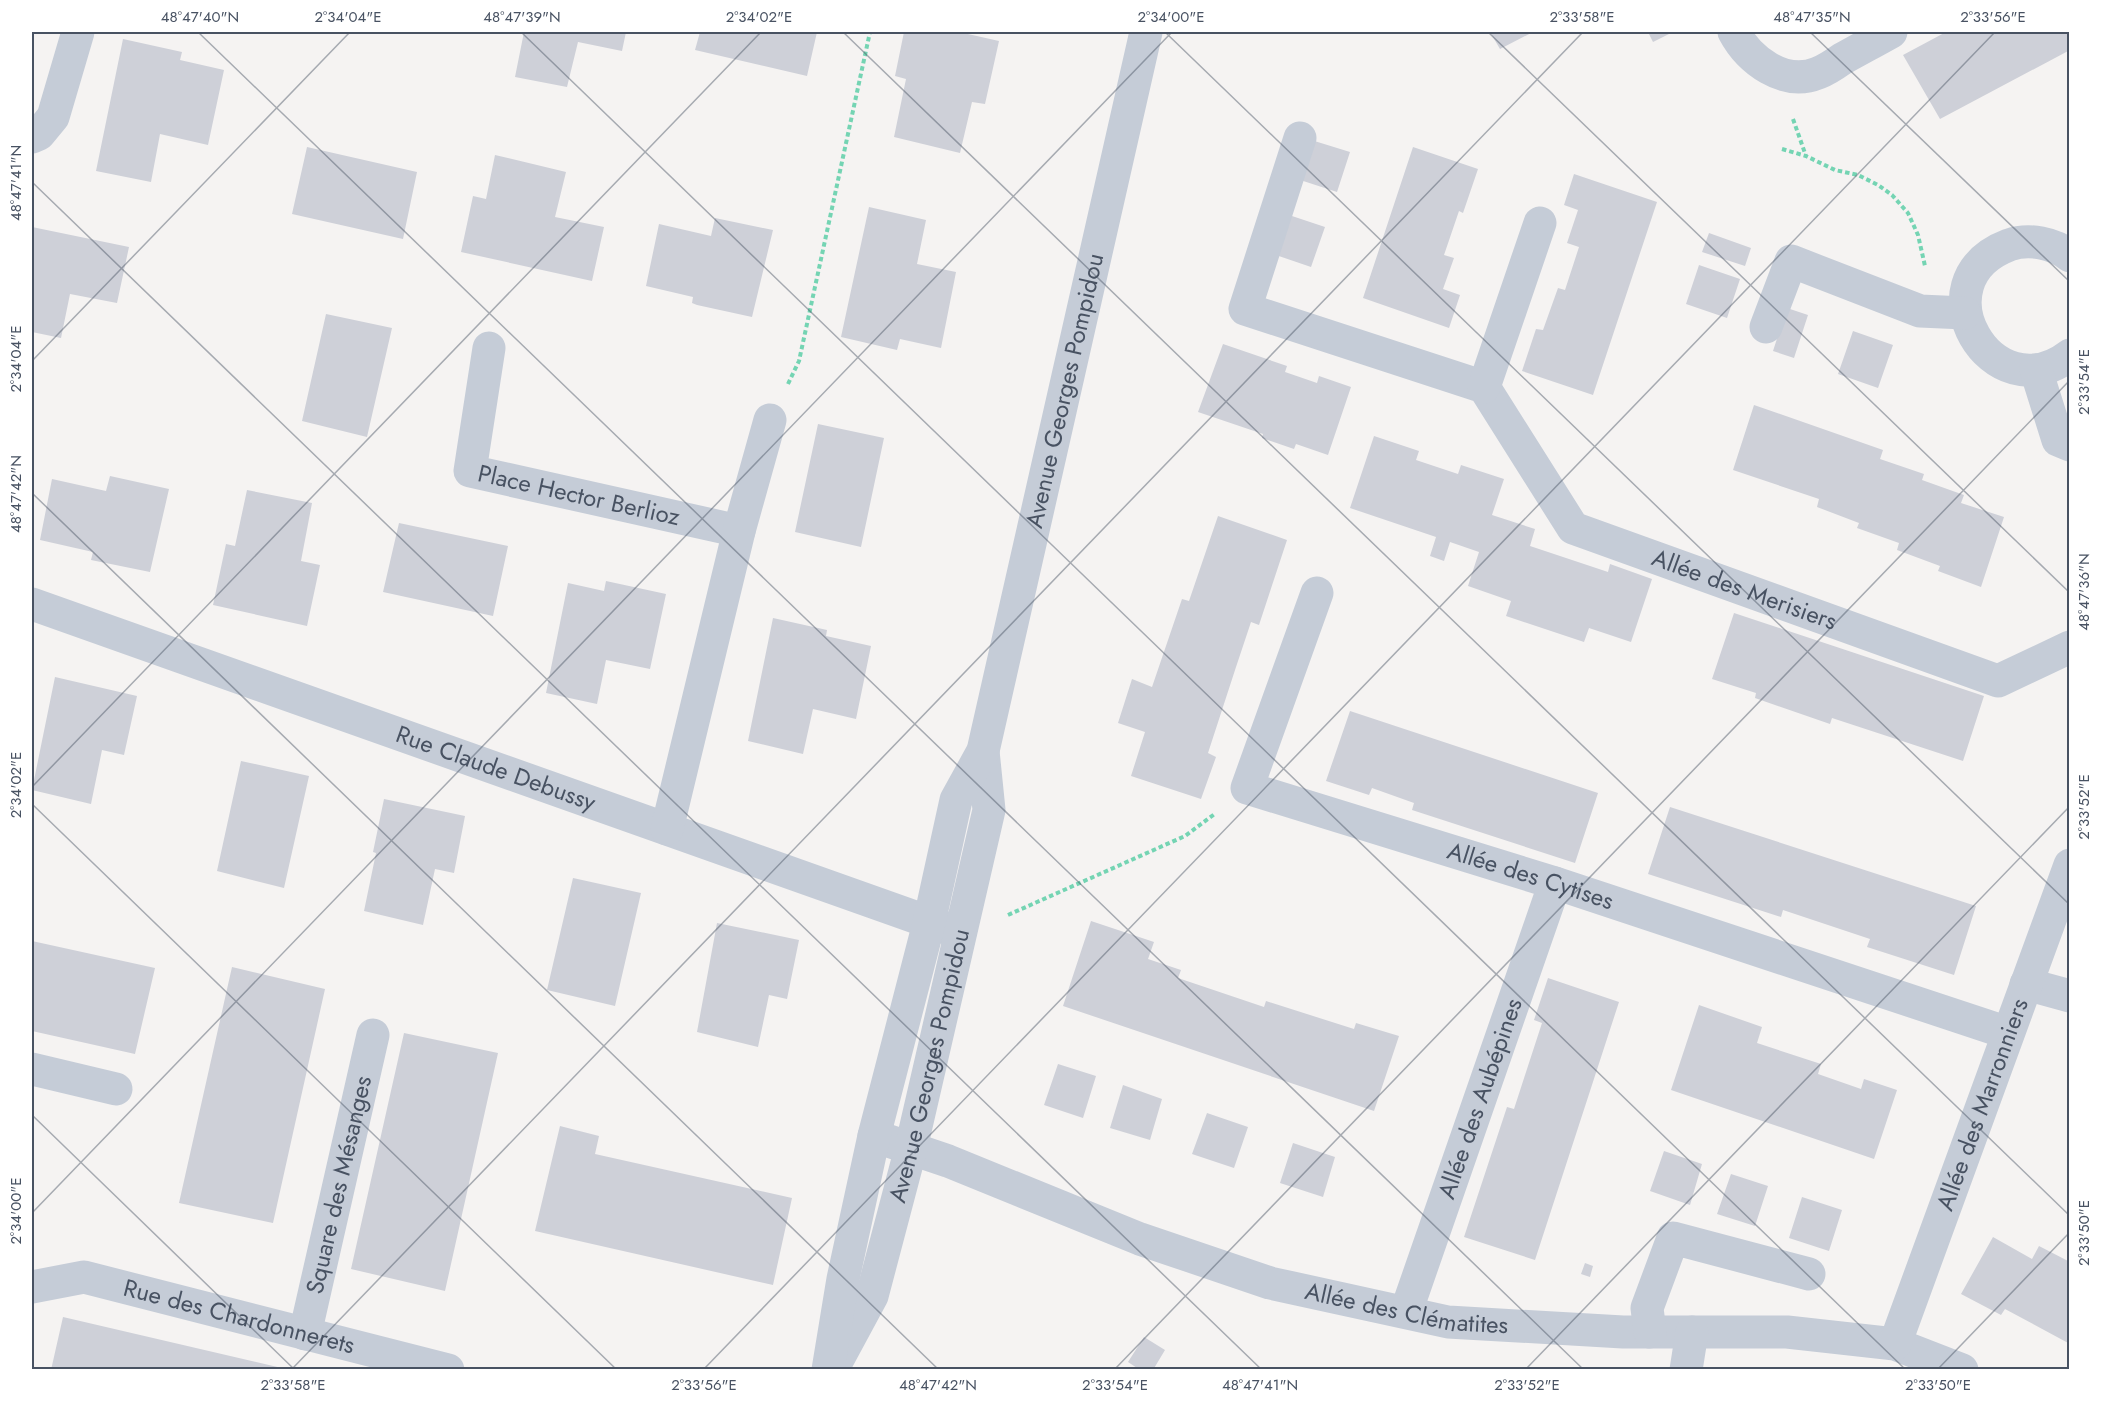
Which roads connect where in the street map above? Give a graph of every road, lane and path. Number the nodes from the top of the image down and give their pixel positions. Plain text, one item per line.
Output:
1 (78, 32) edge
2 (870, 32) edge
3 (1146, 32) edge
4 (1734, 32) edge
5 (1891, 32) edge
6 (32, 137) edge
7 (1300, 138) dead end
8 (1782, 149) dead end
9 (1540, 223) dead end
10 (2070, 256) edge
11 (1920, 311) junction
12 (1965, 313) junction
13 (1766, 327) dead end
14 (489, 348) dead end
15 (2070, 355) edge
16 (2036, 370) junction
17 (1484, 387) junction
18 (770, 420) joint
19 (2070, 445) edge
20 (739, 531) junction
21 (1317, 593) dead end
22 (32, 604) edge
23 (2070, 647) edge
24 (983, 751) junction
25 (1247, 788) junction
26 (667, 829) junction
27 (2070, 866) edge
28 (1555, 883) junction
29 (1007, 915) dead end
30 (929, 923) junction
31 (960, 933) junction
32 (2026, 984) junction
33 (2070, 996) edge
34 (2008, 1033) junction
35 (373, 1035) dead end
36 (32, 1069) edge
37 (116, 1089) dead end
38 (874, 1136) junction
39 (911, 1148) junction
40 (1809, 1274) dead end
41 (32, 1287) edge
42 (1406, 1312) junction
43 (1650, 1332) junction
44 (1692, 1332) junction
45 (305, 1334) junction
46 (1894, 1344) junction
47 (448, 1370) edge
48 (830, 1370) edge
49 (1686, 1370) edge
50 (1962, 1370) edge

1 - 6 street
2 - 18 path
3 - 24 street, Avenue Georges Pompidou
4 - 5 street
7 - 17 street
8 - 11 path
9 - 17 street
10 - 12 street
11 - 12 street
11 - 13 street
12 - 16 street
14 - 20 street, Place Hector Berlioz
15 - 16 street
16 - 19 street
17 - 23 street, Allée des Merisiers
18 - 20 street
20 - 26 street
21 - 25 street
22 - 26 street, Rue Claude Debussy
24 - 30 street, Avenue Georges Pompidou
24 - 31 street, Avenue Georges Pompidou
25 - 28 street, Allée des Cytises
25 - 29 path
26 - 30 street, Rue Claude Debussy
27 - 32 street, Allée des Marronniers
28 - 34 street, Allée des Cytises
28 - 42 street, Allée des Aubépines
30 - 31 street, Rue Claude Debussy
30 - 38 street, Avenue Georges Pompidou
31 - 39 street, Avenue Georges Pompidou
32 - 33 street
32 - 34 street, Allée des Marronniers
34 - 46 street, Allée des Marronniers
35 - 45 street, Square des Mésanges
36 - 37 street
38 - 39 street, Allée des Clématites
38 - 48 street, Avenue Georges Pompidou
39 - 42 street, Allée des Clématites
39 - 48 street, Avenue Georges Pompidou
40 - 43 street
41 - 45 street, Rue des Chardonnerets
42 - 43 street, Allée des Clématites
43 - 44 street, Allée des Clématites
44 - 46 street, Allée des Clématites
44 - 49 street
45 - 47 street, Rue des Chardonnerets
46 - 50 street, Allée des Clématites

